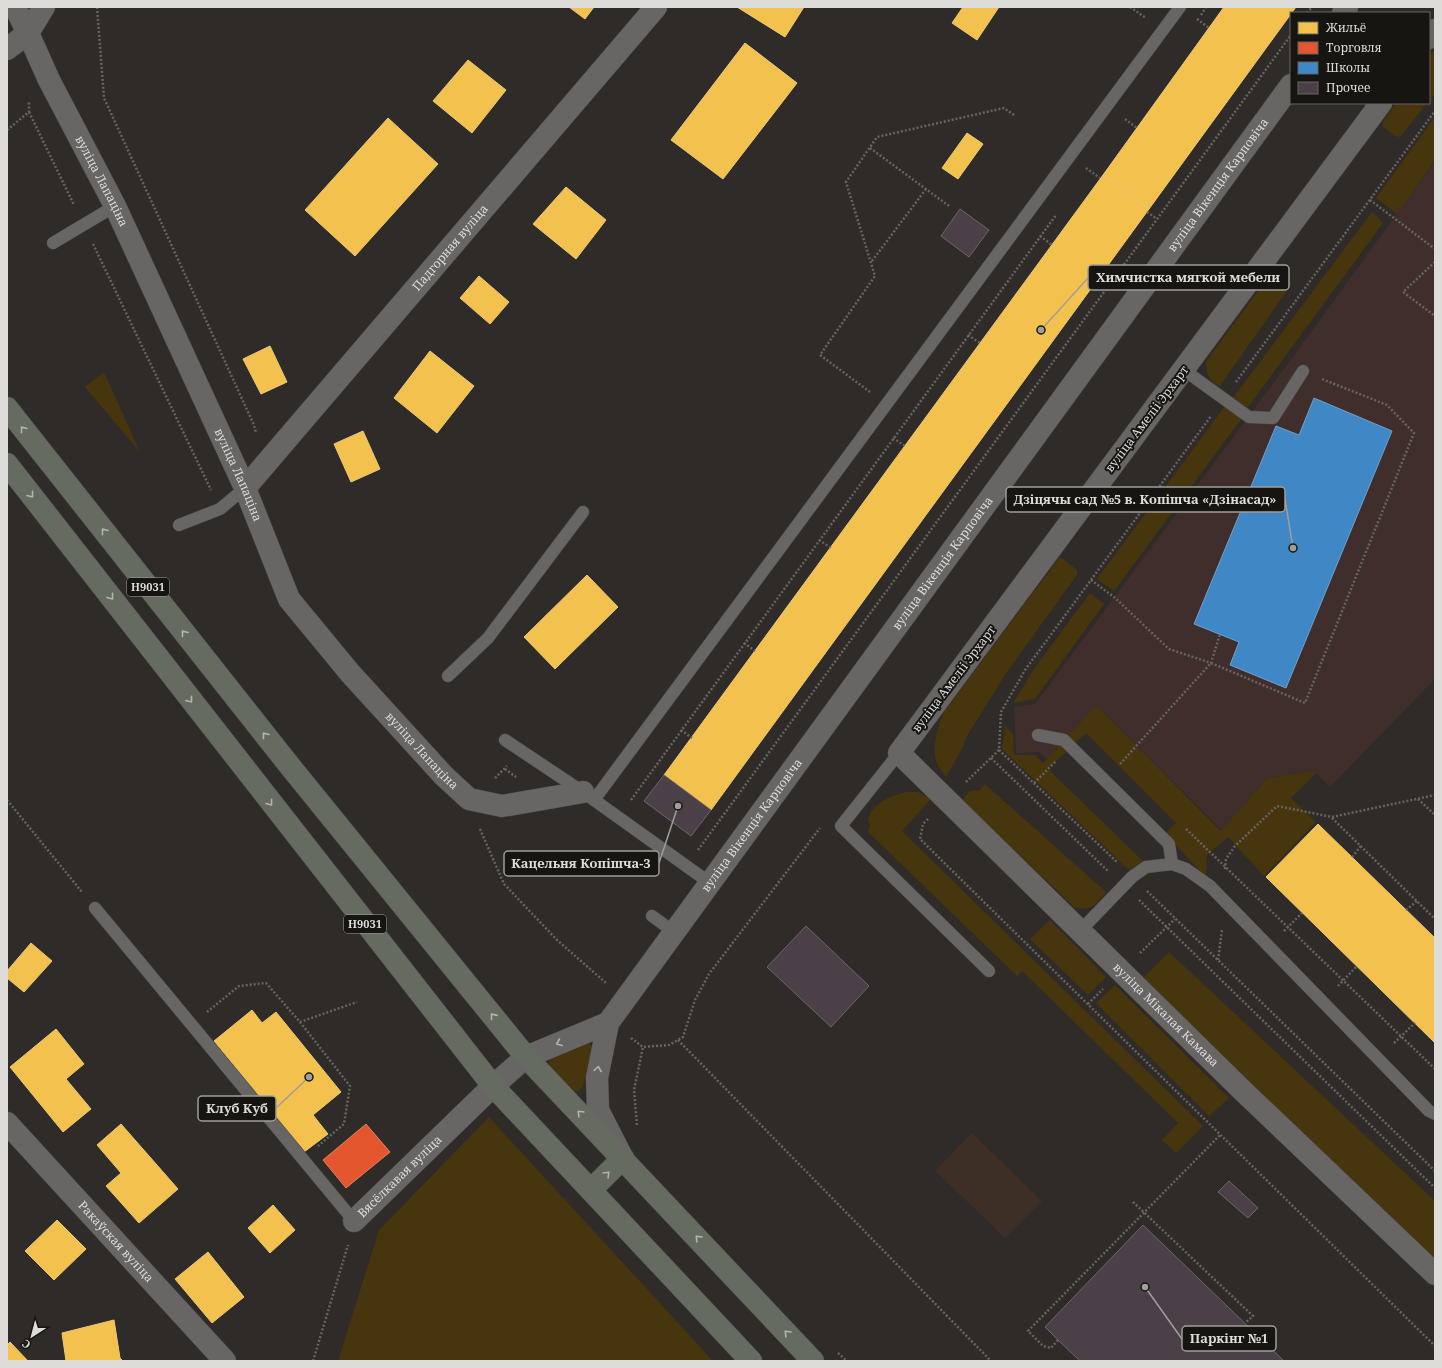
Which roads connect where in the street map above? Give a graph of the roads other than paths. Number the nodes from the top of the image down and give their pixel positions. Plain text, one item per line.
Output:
1 (15, 7) edge
2 (44, 7) edge
3 (656, 7) edge
4 (1180, 7) edge
5 (28, 33) junction
6 (7, 49) edge
7 (1290, 86) edge
8 (1380, 104) edge
9 (115, 206) junction
10 (53, 243) dead end
11 (1184, 370) junction
12 (1303, 371) road end
13 (7, 408) edge
14 (7, 464) edge
15 (245, 488) junction
16 (583, 512) dead end
17 (179, 525) dead end
18 (448, 676) dead end
19 (1038, 735) dead end
20 (505, 740) dead end
21 (898, 753) junction
22 (588, 796) junction
23 (1172, 864) junction
24 (710, 883) junction
25 (95, 908) road end
26 (652, 916) dead end
27 (1080, 931) junction
28 (674, 932) junction
29 (990, 971) dead end
30 (608, 1022) junction
31 (526, 1057) junction
32 (493, 1086) junction
33 (1435, 1114) edge
34 (7, 1123) edge
35 (623, 1158) junction
36 (591, 1190) junction
37 (354, 1221) joint
38 (1435, 1274) edge
39 (225, 1361) edge
40 (751, 1361) edge
41 (813, 1361) edge

1 - 5 street, вуліца Лапаціна
2 - 5 street
3 - 15 street, Падгорная вуліца
4 - 22 lane
5 - 6 street
5 - 9 street, вуліца Лапаціна
7 - 24 street, вуліца Вікенція Карповіча
8 - 11 street, вуліца Амеліі Эрхарт
9 - 10 lane
9 - 15 street, вуліца Лапаціна
11 - 12 lane
11 - 21 street, вуліца Амеліі Эрхарт
31 -> 13 main road, Н9031
14 -> 32 main road, Н9031
15 - 17 lane
15 - 22 street, вуліца Лапаціна
16 - 18 lane
19 - 23 lane
20 - 22 lane
21 - 27 street, вуліца Мікалая Камава
21 - 29 lane
22 - 24 lane
23 - 27 lane
23 - 33 lane
24 - 28 street, вуліца Вікенція Карповіча
25 - 37 lane
26 - 28 lane
27 - 38 street, вуліца Мікалая Камава
28 - 30 street, вуліца Вікенція Карповіча
30 -> 31 street, Вясёлкавая вуліца
35 -> 30 street
31 - 32 street, Вясёлкавая вуліца
35 -> 31 main road, Н9031
32 - 36 main road, Н9031
32 - 37 street, Вясёлкавая вуліца
34 - 39 street, Ракаўская вуліца
36 -> 35 main road
41 -> 35 main road, Н9031
36 - 40 main road, Н9031

